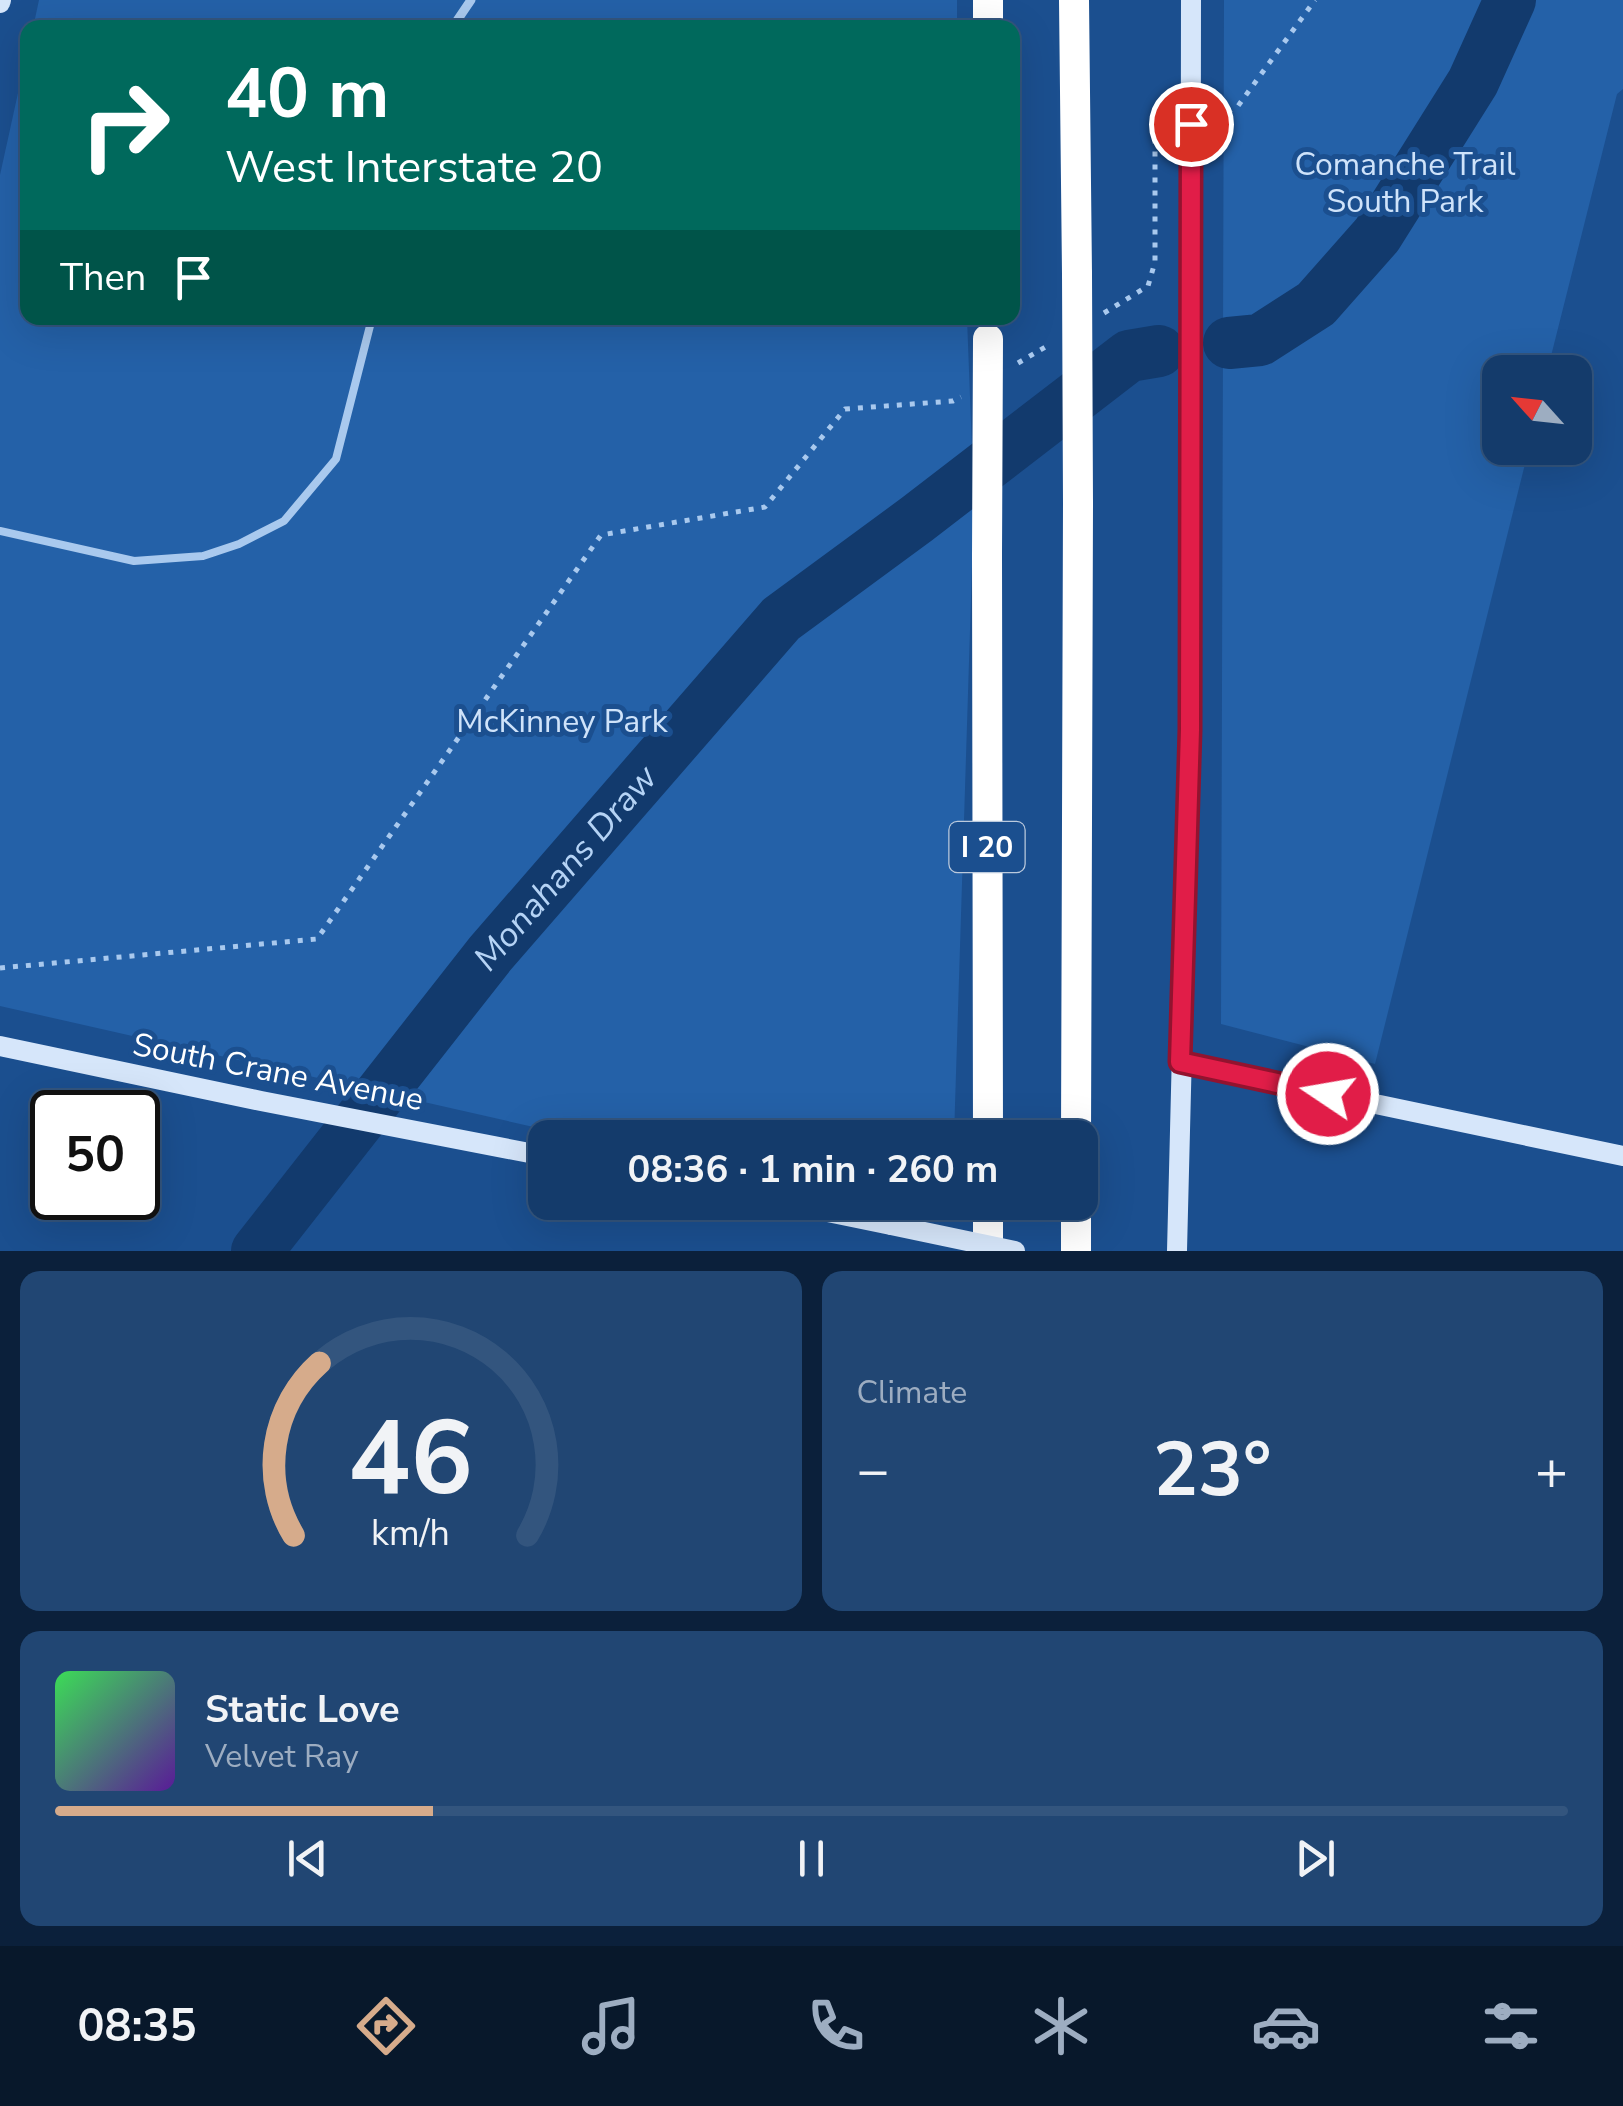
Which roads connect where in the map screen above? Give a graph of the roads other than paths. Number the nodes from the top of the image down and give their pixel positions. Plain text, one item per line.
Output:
1 (1074, 0) edge
2 (1191, 0) edge
3 (370, 325) edge
4 (988, 328) edge
5 (0, 532) edge
6 (0, 1046) edge
7 (1180, 1062) junction
8 (988, 1120) edge
9 (1076, 1120) edge
10 (528, 1153) edge
11 (1623, 1156) edge
12 (867, 1220) edge
13 (988, 1220) edge
14 (1076, 1220) edge
15 (988, 1251) edge
16 (1015, 1251) edge
17 (1076, 1251) edge
18 (1178, 1251) edge

1 - 9 highway, bridge
2 - 7 main road
3 - 5 lane
4 - 8 highway, I 20, bridge
6 - 10 main road, South Crane Avenue
7 - 11 main road
7 - 18 main road
12 - 16 main road, bridge
13 - 15 highway
14 - 17 highway

